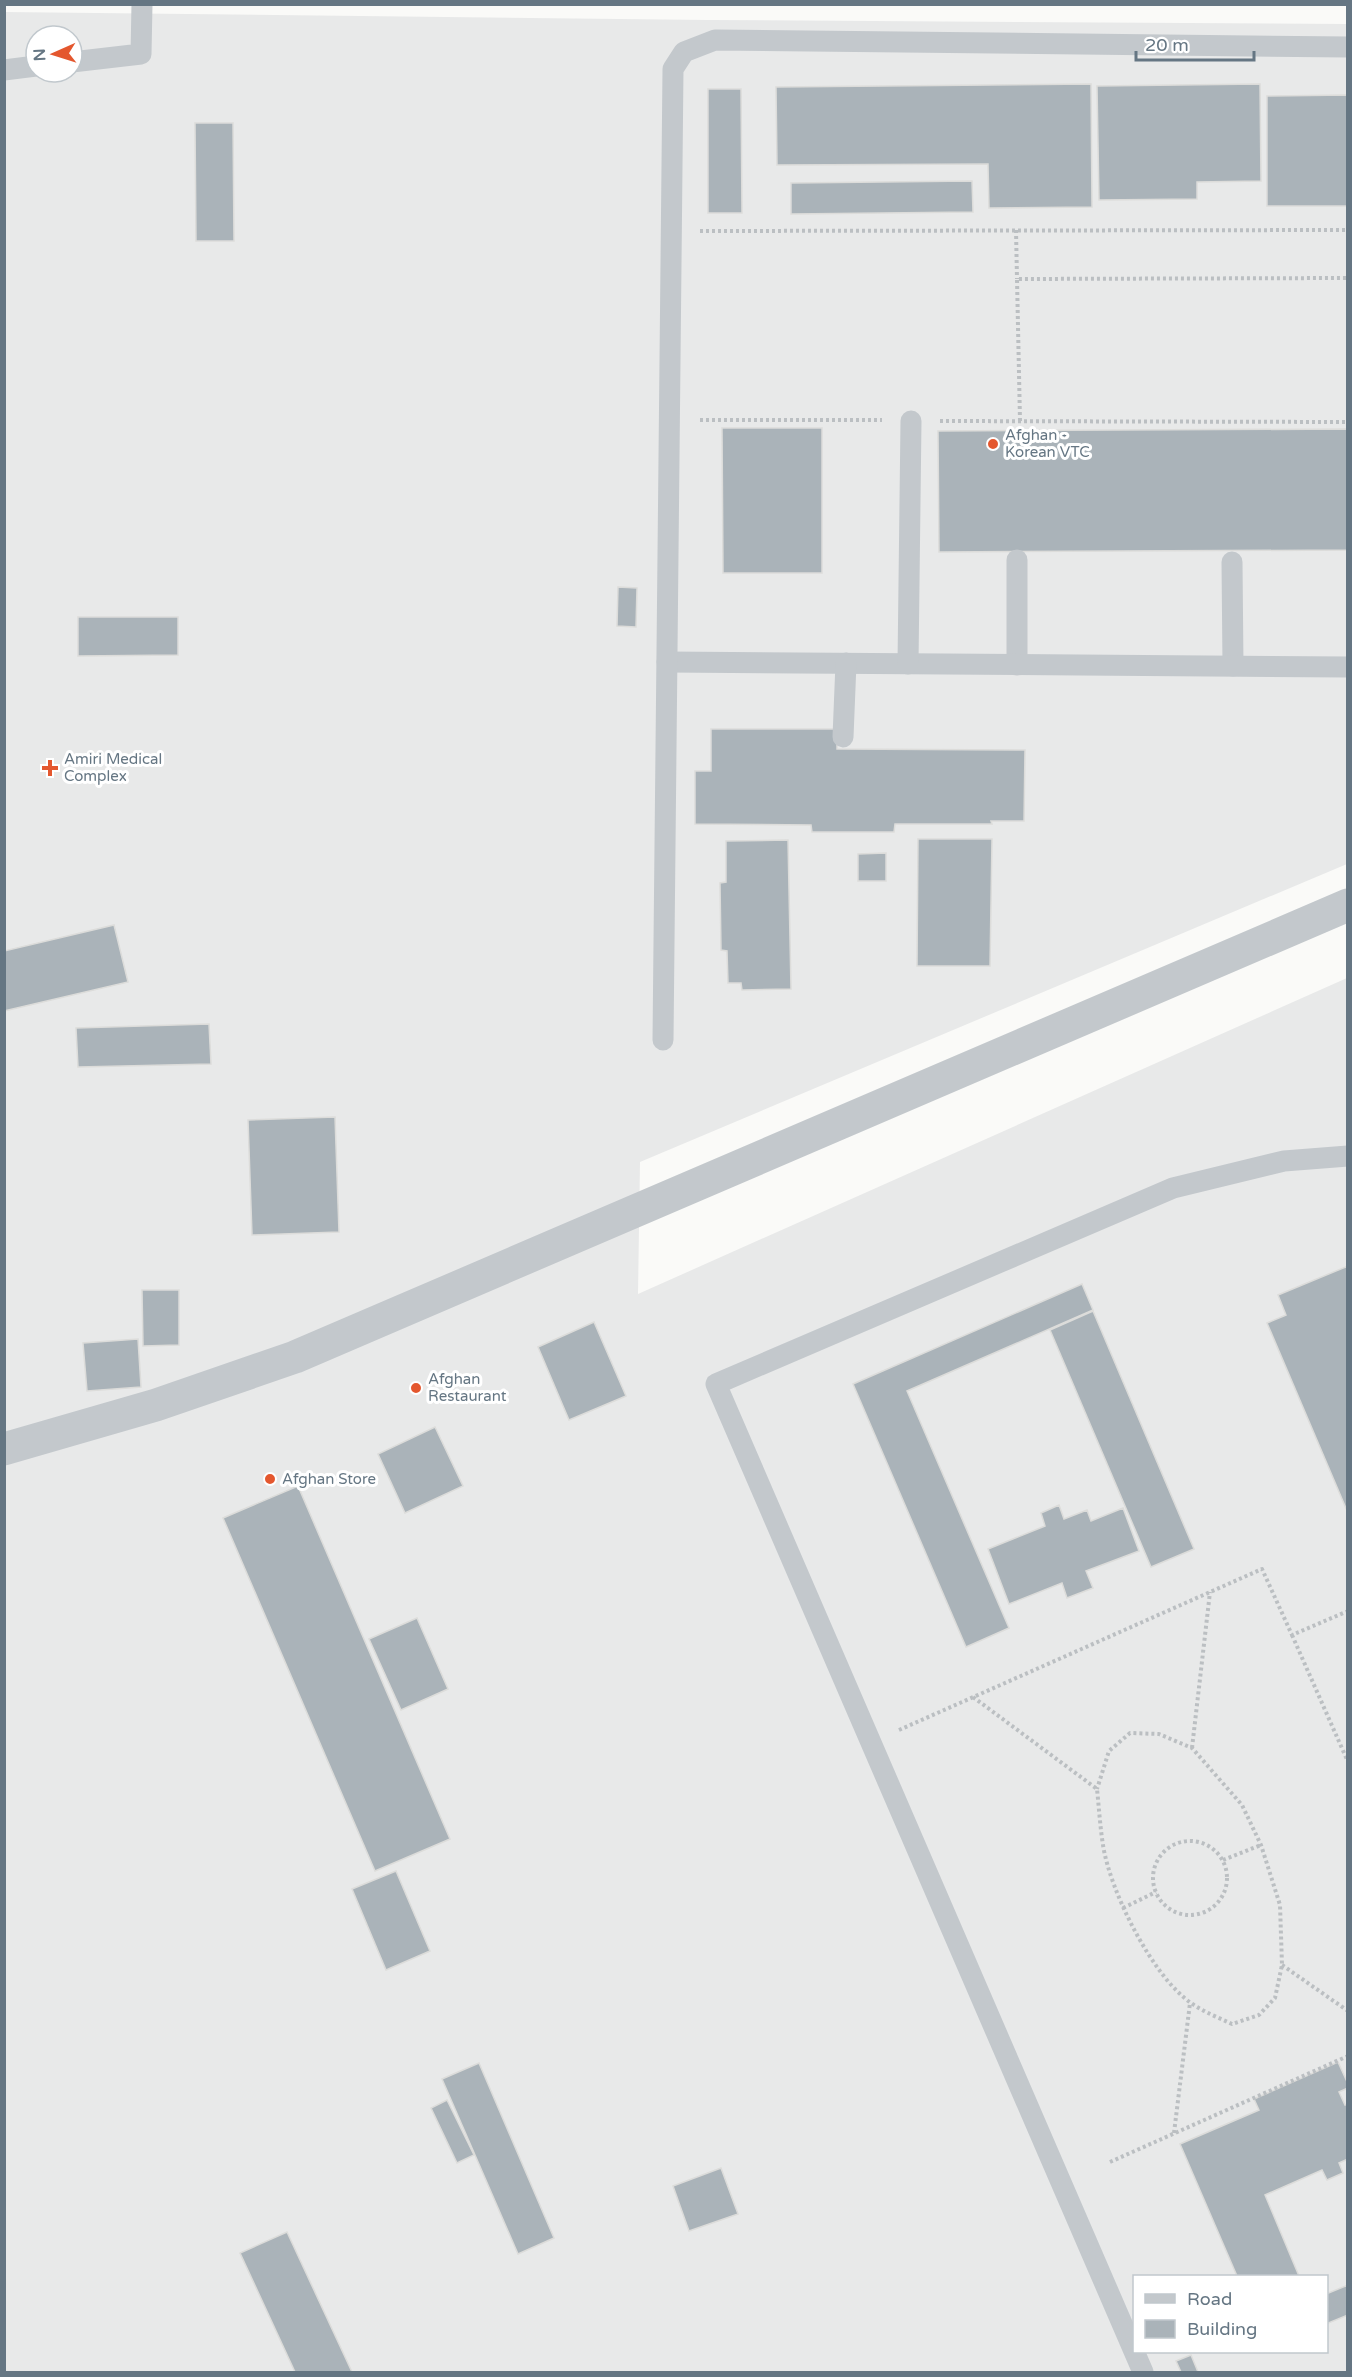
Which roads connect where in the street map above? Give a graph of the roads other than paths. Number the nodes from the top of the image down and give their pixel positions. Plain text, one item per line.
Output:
1 (142, 4) edge
2 (1347, 47) edge
3 (84, 61) edge
4 (24, 68) edge
5 (4, 70) edge
6 (911, 421) road end
7 (1017, 560) dead end
8 (1232, 562) dead end
9 (667, 662) junction
10 (846, 663) junction
11 (908, 664) junction
12 (1017, 665) junction
13 (1233, 666) junction
14 (1347, 667) edge
15 (843, 737) dead end
16 (1347, 905) edge
17 (663, 1040) dead end
18 (1347, 1156) edge
19 (4, 1449) edge
20 (1133, 2350) edge
21 (1134, 2353) edge
22 (1143, 2373) edge

1 - 3 lane
2 - 9 lane
4 - 5 lane
6 - 11 lane
7 - 12 lane
8 - 13 lane
9 - 10 lane
9 - 17 lane
10 - 11 lane
10 - 15 lane
11 - 12 lane
12 - 13 lane
13 - 14 lane
16 - 19 street
18 - 20 lane
21 - 22 lane

